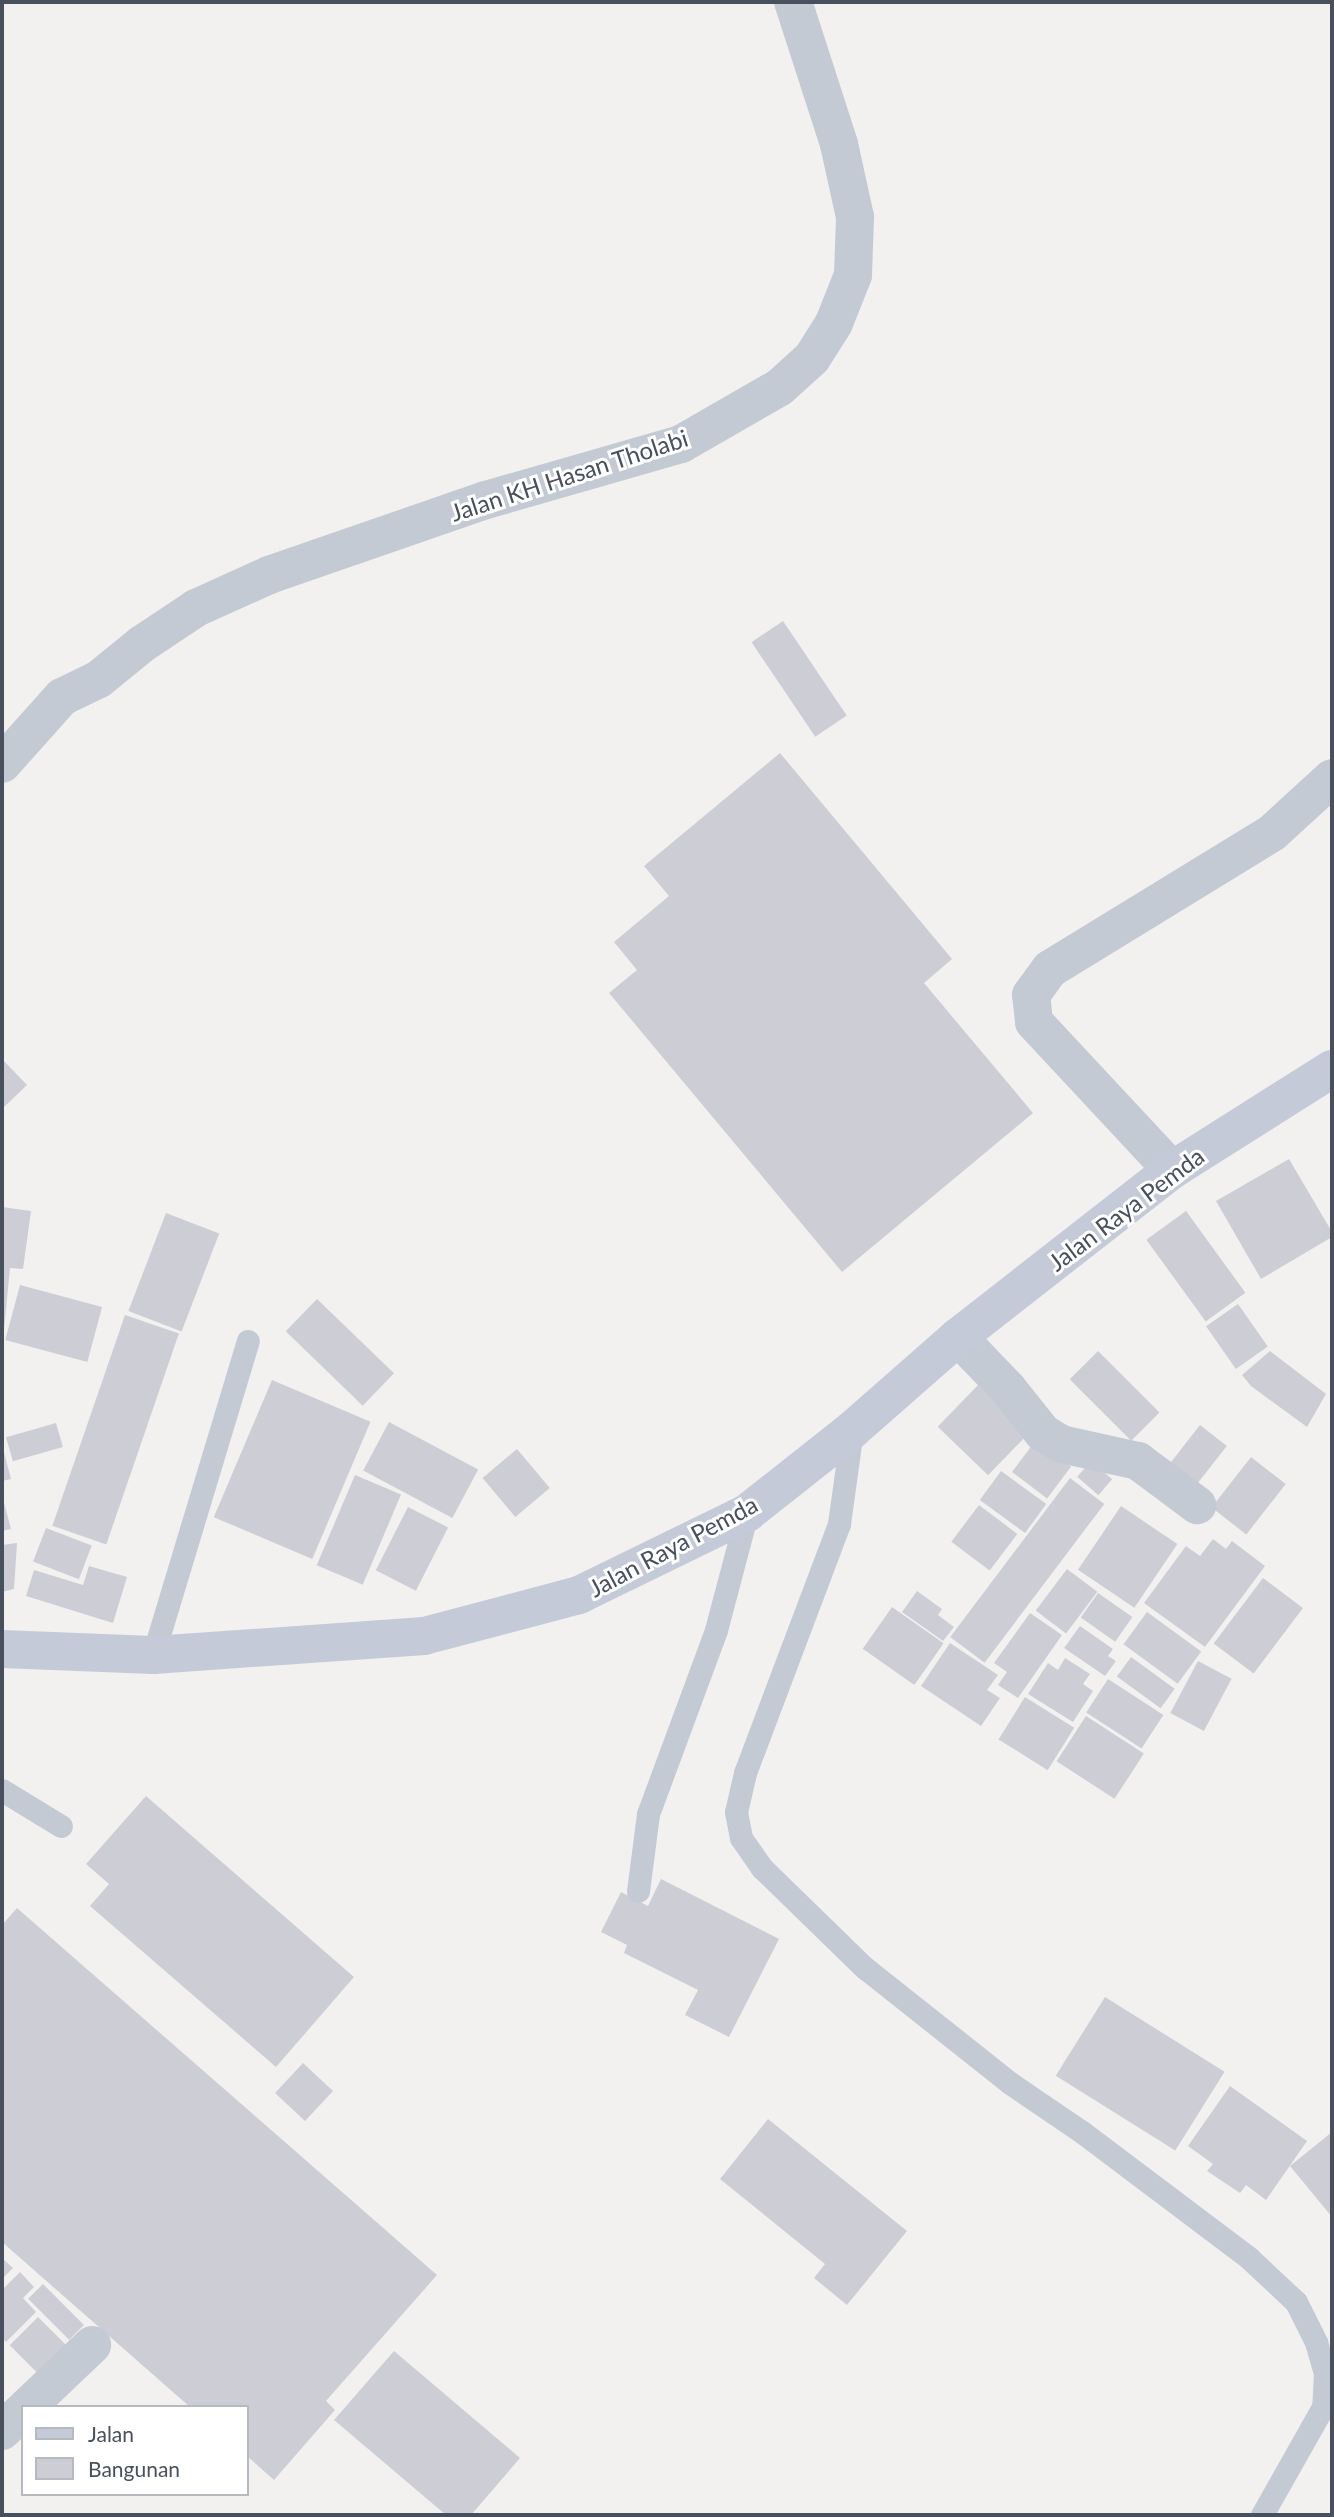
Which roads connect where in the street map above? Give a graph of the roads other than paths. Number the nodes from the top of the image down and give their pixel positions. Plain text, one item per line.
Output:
1 (793, 2) edge
2 (2, 764) edge
3 (1332, 778) edge
4 (1332, 1069) edge
5 (1172, 1170) junction
6 (958, 1337) junction
7 (248, 1341) dead end
8 (852, 1430) junction
9 (1197, 1505) dead end
10 (747, 1513) junction
11 (2, 1649) edge
12 (153, 1655) junction
13 (2, 1790) edge
14 (61, 1826) dead end
15 (638, 1891) dead end
16 (92, 2345) dead end
17 (29, 2405) edge
18 (21, 2413) edge
19 (2, 2431) edge
20 (1262, 2515) edge

1 - 2 street, Jalan KH Hasan Tholabi
3 - 5 street
4 - 5 main road, Jalan Raya Pemda
5 - 6 main road, Jalan Raya Pemda
6 - 8 main road, Jalan Raya Pemda
6 - 9 street
7 - 12 lane
8 - 10 main road, Jalan Raya Pemda
8 - 20 lane
10 - 12 main road, Jalan Raya Pemda
10 - 15 lane
11 - 12 main road, Jalan Raya Pemda
13 - 14 lane
16 - 17 street
18 - 19 street

